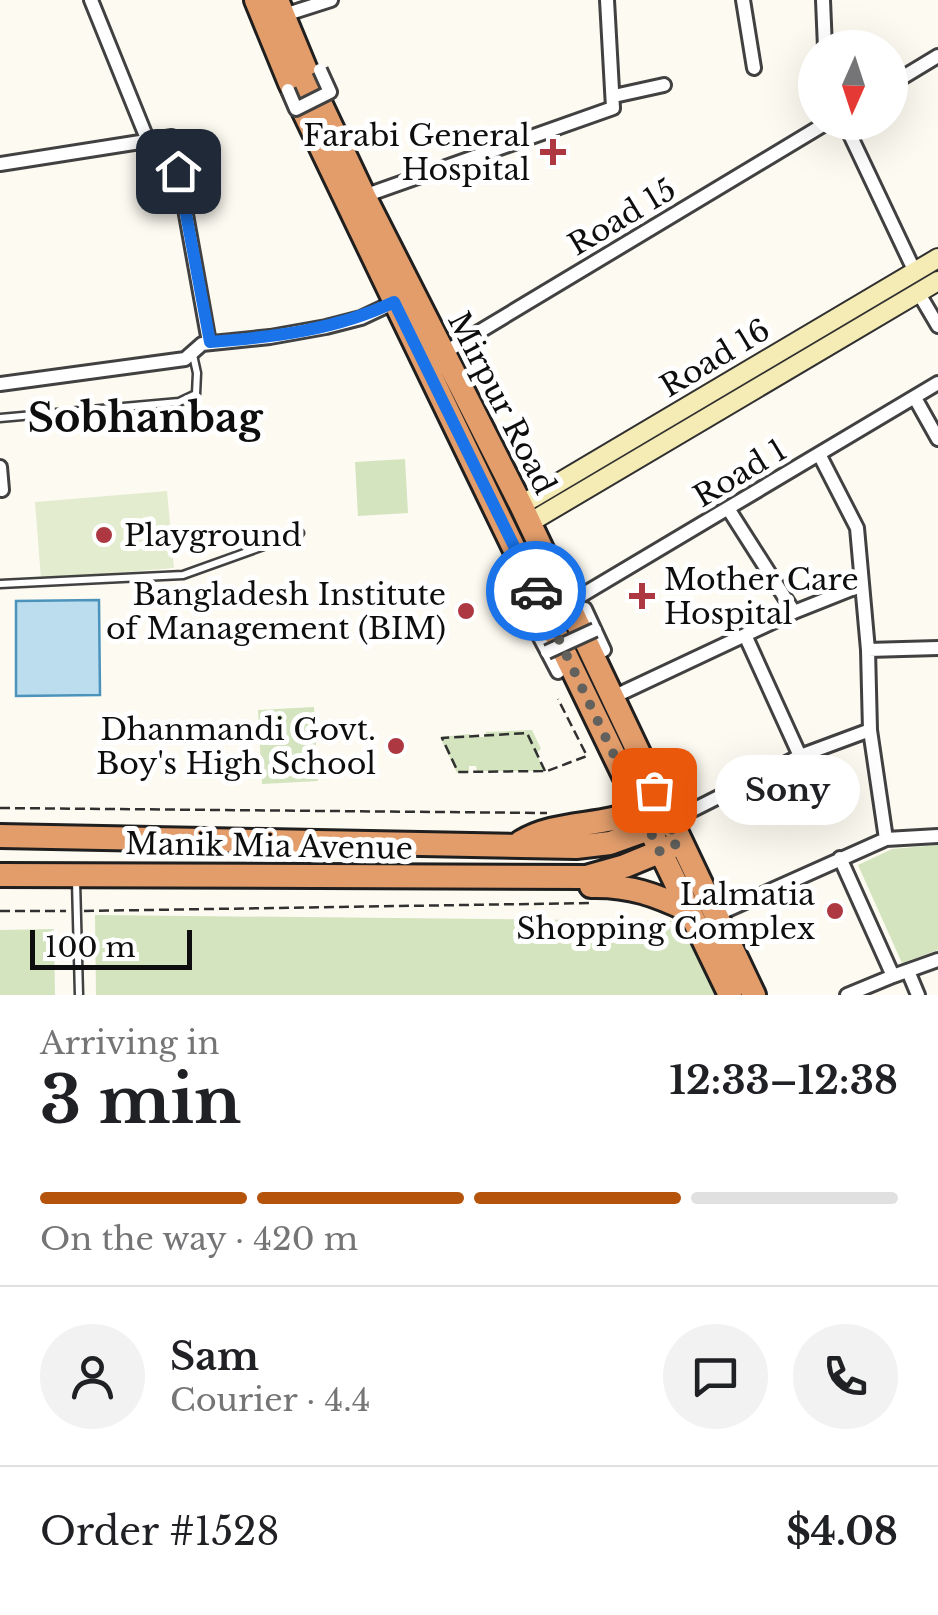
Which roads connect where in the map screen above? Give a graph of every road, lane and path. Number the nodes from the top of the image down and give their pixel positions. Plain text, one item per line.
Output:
1 (91, 0) edge
2 (256, 0) edge
3 (331, 0) edge
4 (606, 0) edge
5 (743, 0) edge
6 (823, 0) edge
7 (280, 8) edge
8 (824, 30) edge
9 (938, 56) edge
10 (754, 68) dead end
11 (320, 70) dead end
12 (908, 74) edge
13 (664, 85) dead end
14 (288, 90) dead end
15 (614, 96) junction
16 (798, 140) edge
17 (853, 140) edge
18 (148, 141) junction
19 (0, 164) edge
20 (345, 175) junction
21 (364, 196) junction
22 (938, 258) edge
23 (915, 272) junction
24 (938, 281) edge
25 (918, 292) junction
26 (394, 302) junction
27 (938, 326) edge
28 (210, 342) junction
29 (193, 354) junction
30 (442, 354) junction
31 (938, 383) edge
32 (0, 384) edge
33 (736, 388) junction
34 (915, 398) junction
35 (0, 418) edge
36 (938, 439) edge
37 (819, 454) junction
38 (0, 467) edge
39 (2, 490) edge
40 (729, 510) junction
41 (517, 514) junction
42 (300, 532) dead end
43 (0, 584) edge
44 (862, 585) junction
45 (576, 607) junction
46 (794, 612) junction
47 (536, 630) dead end
48 (594, 630) junction
49 (745, 635) junction
50 (938, 648) edge
51 (604, 650) dead end
52 (868, 650) junction
53 (547, 652) junction
54 (558, 672) dead end
55 (558, 698) dead end
56 (611, 698) junction
57 (870, 730) junction
58 (800, 756) junction
59 (545, 771) junction
60 (0, 808) edge
61 (563, 813) dead end
62 (659, 832) junction
63 (0, 836) edge
64 (76, 836) junction
65 (938, 836) edge
66 (886, 839) junction
67 (840, 858) junction
68 (76, 874) junction
69 (0, 875) edge
70 (538, 879) junction
71 (592, 903) dead end
72 (0, 911) edge
73 (77, 911) junction
74 (690, 911) junction
75 (716, 915) junction
76 (938, 960) edge
77 (908, 970) junction
78 (894, 976) junction
79 (80, 995) edge
80 (730, 995) edge
81 (754, 995) edge
82 (846, 995) edge
83 (918, 995) edge

1 - 18 street
2 - 20 highway, Mirpur Road
3 - 7 street
4 - 15 street
5 - 10 street
6 - 8 street
7 - 20 highway, Mirpur Road
9 - 12 street
11 - 14 street, bridge
13 - 15 street
15 - 21 street
16 - 30 street, Road 15
17 - 23 street
18 - 19 street
18 - 28 street
20 - 21 highway, Mirpur Road
20 - 26 highway, Mirpur Road
21 - 30 highway, Mirpur Road
22 - 23 main road, Road 16
23 - 33 main road, Road 16
24 - 25 main road, Road 16
25 - 27 street
25 - 33 main road, Road 16
26 - 28 street
26 - 41 highway, Mirpur Road
28 - 29 street
29 - 32 street
29 - 35 lane
30 - 41 highway, Mirpur Road
31 - 34 street, Road 1
33 - 41 main road, Road 16
34 - 36 street
34 - 37 street, Road 1
37 - 40 street, Road 1
37 - 44 street
38 - 39 street
40 - 45 street, Road 1
40 - 46 street
41 - 45 highway, Mirpur Road
41 - 62 highway, Mirpur Road
42 - 43 lane
44 - 46 street
44 - 52 street
45 - 48 street
45 - 56 highway, Mirpur Road
46 - 49 street
47 - 53 street
48 - 51 street
48 - 53 street, bridge
49 - 56 street
49 - 58 street
50 - 52 street
52 - 57 street
53 - 54 street
55 - 59 path
56 - 62 highway, Mirpur Road
57 - 58 street
57 - 66 street
58 - 62 street
59 - 59 path
60 - 61 path
62 - 64 highway, Manik Mia Avenue
62 - 70 highway, Manik Mia Avenue
62 - 74 highway, Mirpur Road
62 - 75 highway, Mirpur Road
63 - 64 highway, Manik Mia Avenue
64 - 68 highway
65 - 66 street
66 - 67 street
67 - 75 street
67 - 78 street
68 - 69 highway, Manik Mia Avenue
68 - 70 highway, Manik Mia Avenue
68 - 73 lane
70 - 74 highway, Manik Mia Avenue
71 - 73 path
72 - 73 path
73 - 79 lane
74 - 80 highway, Mirpur Road
75 - 81 highway, Mirpur Road
76 - 77 street
77 - 78 street
77 - 83 street
78 - 82 street

